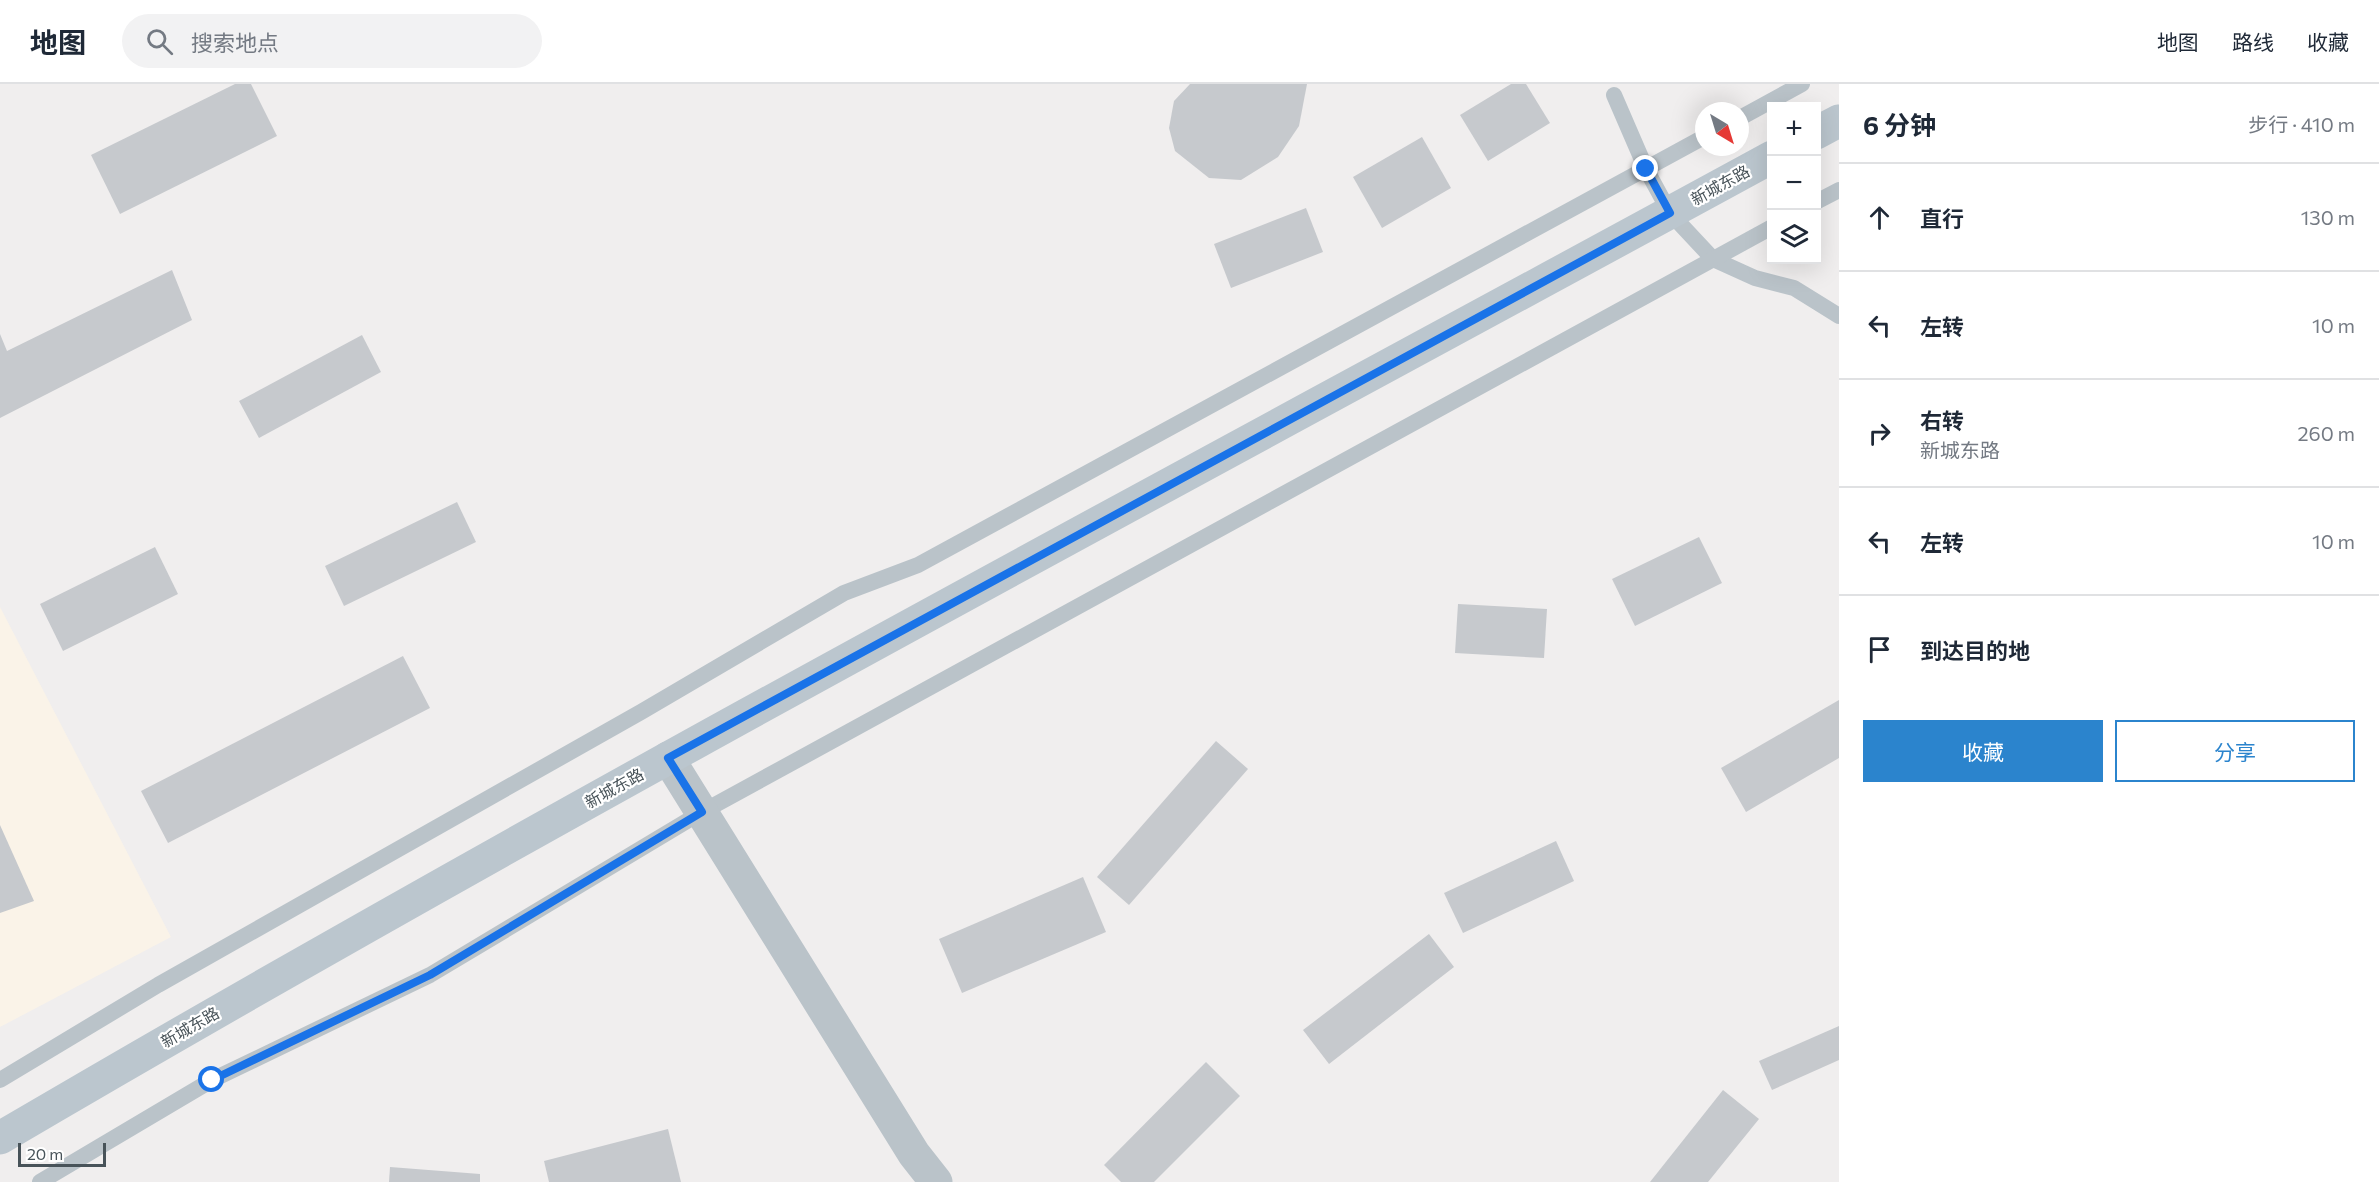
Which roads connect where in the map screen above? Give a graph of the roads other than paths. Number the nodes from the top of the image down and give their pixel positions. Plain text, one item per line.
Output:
1 (1802, 84) edge
2 (1614, 94) dead end
3 (1749, 113) edge
4 (1839, 121) edge
5 (1821, 130) edge
6 (1695, 142) edge
7 (1767, 160) edge
8 (1646, 169) junction
9 (1839, 190) edge
10 (1821, 199) edge
11 (1670, 213) junction
12 (1767, 230) edge
13 (1713, 259) junction
14 (1839, 316) edge
15 (668, 758) junction
16 (702, 812) junction
17 (0, 1080) edge
18 (0, 1138) edge
19 (40, 1182) edge
20 (936, 1182) edge

1 - 3 lane
2 - 8 lane
4 - 5 main road
6 - 8 lane
7 - 11 main road, 新城东路
8 - 11 lane
8 - 17 lane
9 - 10 lane
11 - 13 lane
11 - 15 main road, 新城东路
12 - 13 lane
13 - 14 lane
13 - 16 lane
15 - 16 street
15 - 18 main road, 新城东路
16 - 19 lane
16 - 20 street

